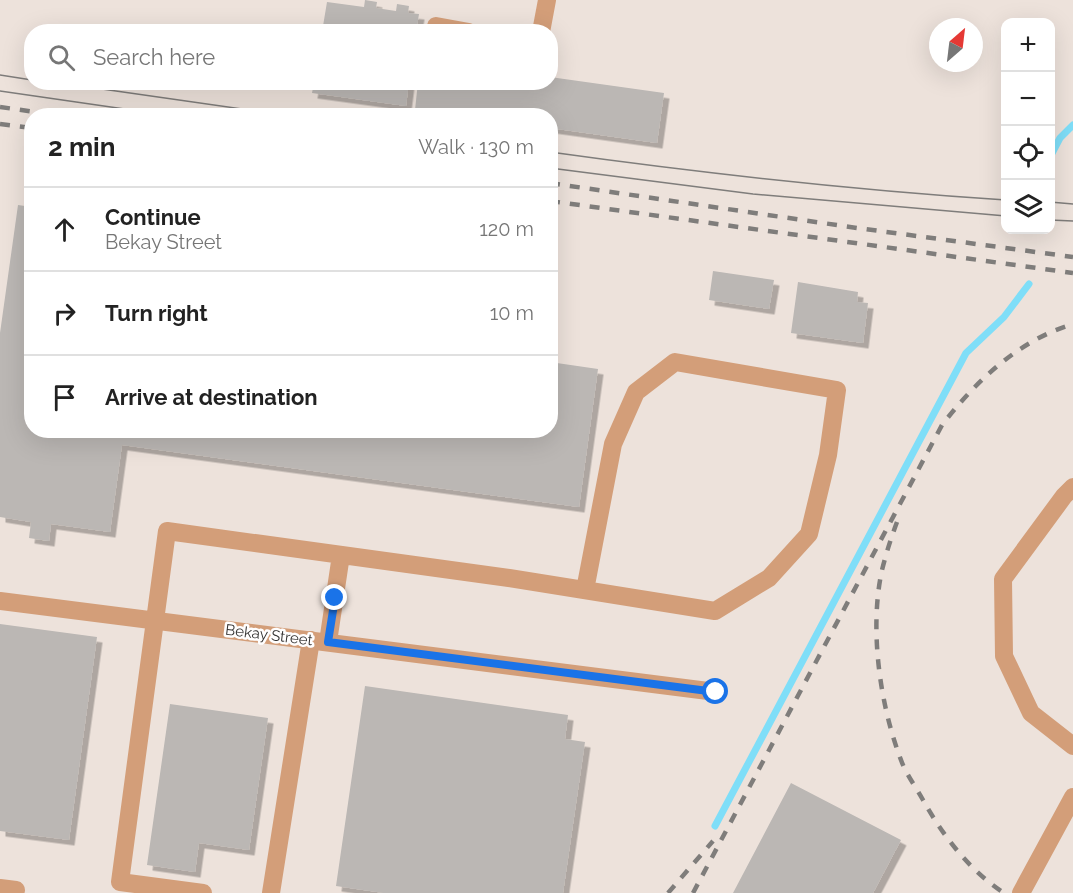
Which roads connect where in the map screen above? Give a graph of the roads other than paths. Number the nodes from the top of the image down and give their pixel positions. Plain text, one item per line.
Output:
1 (547, 0) edge
2 (542, 24) edge
3 (1073, 487) edge
4 (341, 555) junction
5 (585, 590) junction
6 (0, 601) edge
7 (156, 620) junction
8 (320, 641) junction
9 (716, 692) dead end
10 (1073, 746) edge
11 (1073, 797) edge
12 (203, 893) edge
13 (271, 893) edge
14 (1021, 893) edge

1 - 2 street
3 - 10 street
4 - 5 street
4 - 7 street
4 - 8 street
5 - 5 street
6 - 7 street, Bekay Street
7 - 8 street, Bekay Street
7 - 12 street
8 - 9 street, Bekay Street
8 - 13 street
11 - 14 street

